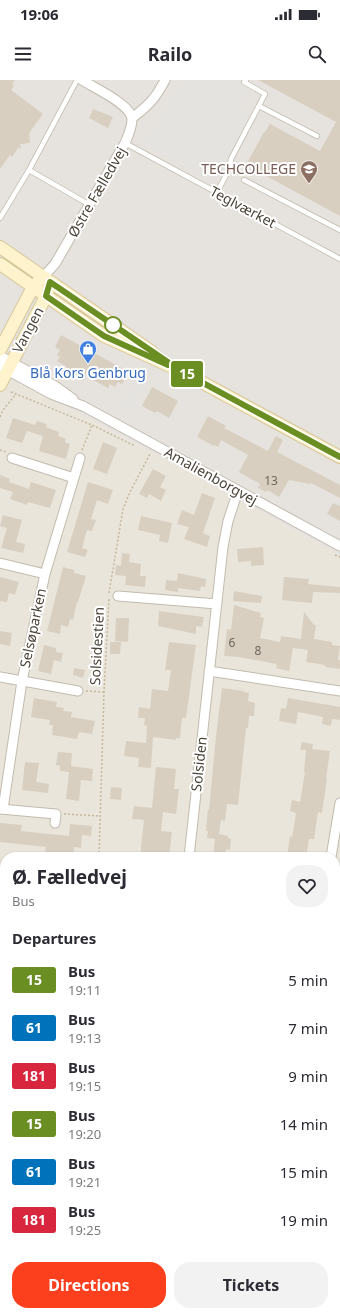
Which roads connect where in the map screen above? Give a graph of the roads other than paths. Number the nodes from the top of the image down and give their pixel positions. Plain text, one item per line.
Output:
1 (77, 80) edge
2 (82, 80) edge
3 (165, 80) edge
4 (246, 80) edge
5 (259, 106) junction
6 (132, 118) junction
7 (317, 136) dead end
8 (125, 143) junction
9 (29, 170) junction
10 (244, 180) dead end
11 (217, 193) junction
12 (90, 205) junction
13 (0, 218) edge
14 (340, 230) edge
15 (0, 247) edge
16 (340, 259) edge
17 (0, 264) edge
18 (46, 279) junction
19 (33, 287) junction
20 (46, 296) junction
21 (0, 350) edge
22 (0, 356) edge
23 (6, 366) edge
24 (181, 371) junction
25 (0, 385) edge
26 (340, 457) edge
27 (12, 458) dead end
28 (80, 458) road end
29 (74, 478) junction
30 (238, 491) junction
31 (340, 546) edge
32 (0, 563) edge
33 (45, 574) junction
34 (118, 596) dead end
35 (217, 604) junction
36 (209, 671) junction
37 (0, 677) edge
38 (22, 681) junction
39 (78, 691) road end
40 (340, 691) edge
41 (340, 803) edge
42 (2, 809) edge
43 (55, 818) road end
44 (190, 852) edge
45 (332, 852) edge

1 - 9 lane
2 - 6 street
3 - 6 street
4 - 5 lane
5 - 7 lane
5 - 11 lane
6 - 8 street, Østre Fælledvej
8 - 11 lane, Teglværket
8 - 12 street, Østre Fælledvej
9 - 12 lane
9 - 13 lane
10 - 14 lane
11 - 16 lane, Teglværket
12 - 18 street, Østre Fælledvej
15 - 18 main road
17 - 19 main road
18 - 19 main road, Vangen
18 - 20 main road, Vangen
18 - 24 main road
19 - 20 main road
19 - 21 main road, Vangen
20 - 23 main road, Vangen
20 - 24 main road
22 - 23 street, Amalienborgvej
23 - 25 main road, Vangen
23 - 30 street, Amalienborgvej
24 - 26 main road
27 - 29 street
28 - 29 street, Selsøparken
29 - 33 street, Selsøparken
30 - 31 street, Amalienborgvej
30 - 35 street, Solsiden
32 - 33 street, Selsøparken
33 - 38 street, Selsøparken
34 - 35 street
35 - 36 street, Solsiden
36 - 40 street
36 - 44 street, Solsiden
37 - 38 street, Selsøparken
38 - 39 street, Selsøparken
38 - 42 street, Selsøparken
41 - 45 street
42 - 43 street, Selsøparken

